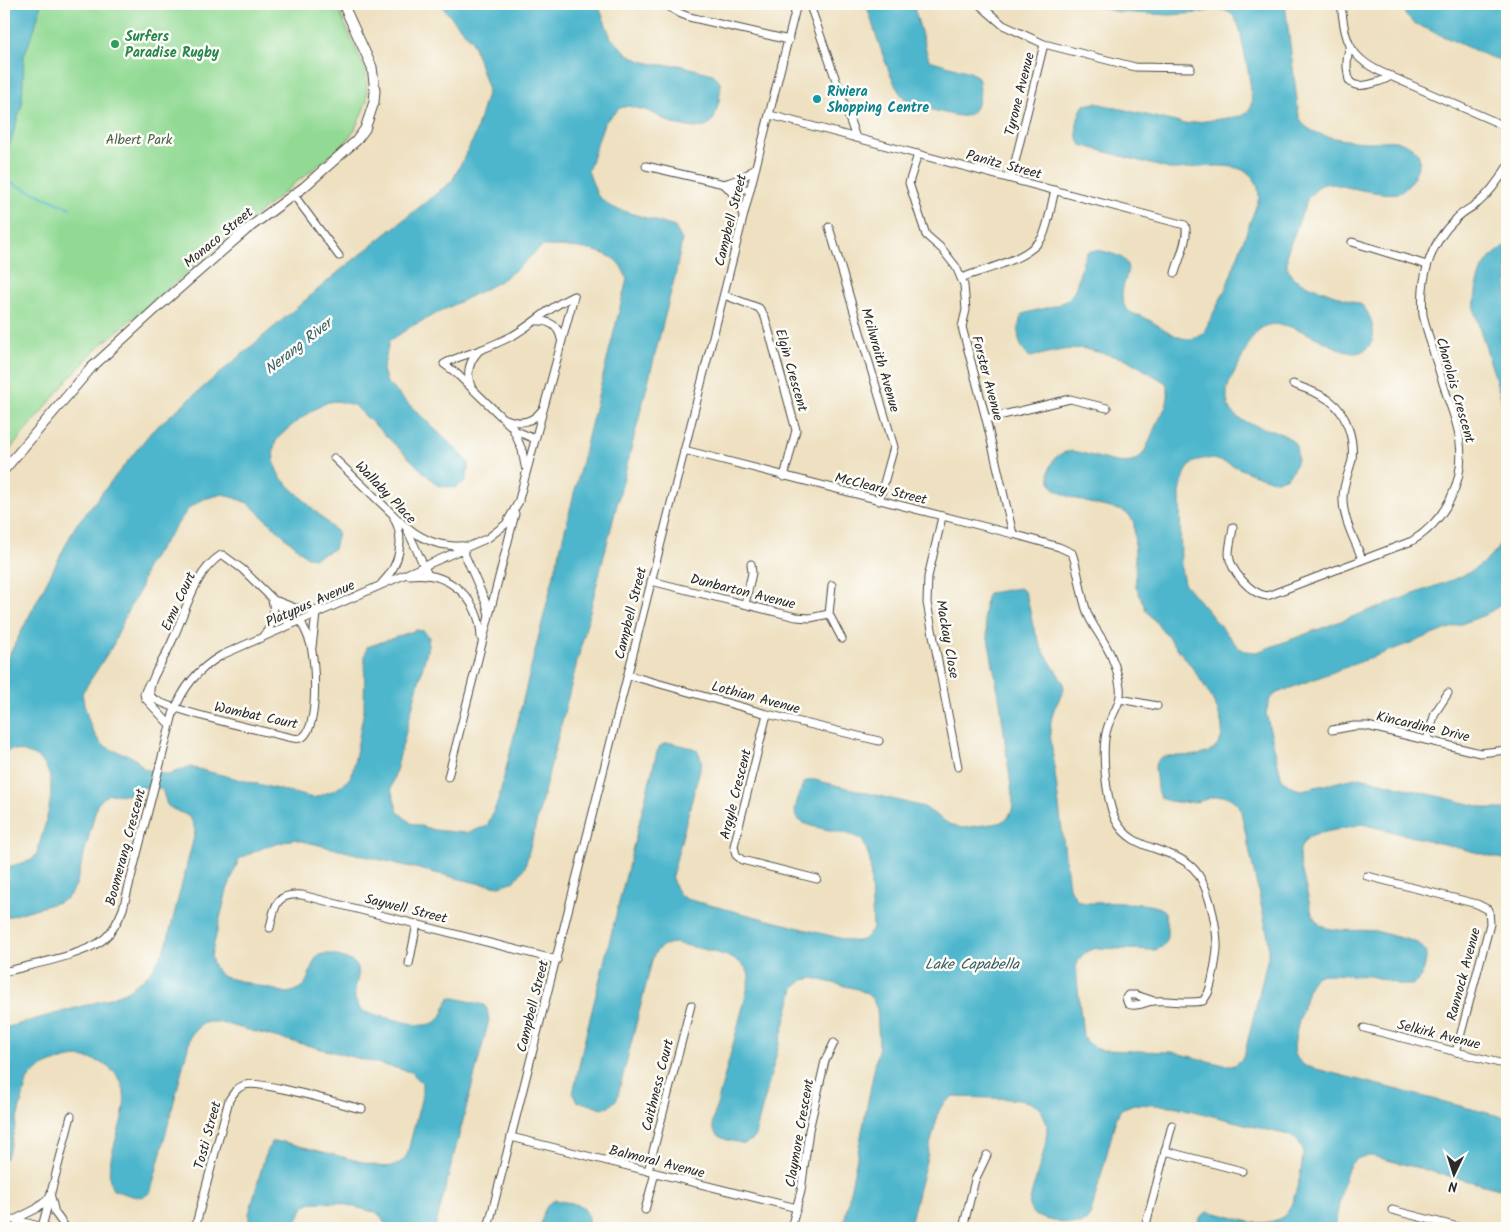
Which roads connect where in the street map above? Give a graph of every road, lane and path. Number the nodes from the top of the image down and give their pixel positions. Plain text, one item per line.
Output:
1 (343, 4) edge
2 (665, 4) edge
3 (797, 4) edge
4 (808, 4) edge
5 (979, 4) edge
6 (1341, 4) edge
7 (789, 40) junction
8 (1044, 44) junction
9 (1350, 48) junction
10 (1191, 68) dead end
11 (1391, 76) junction
12 (770, 115) junction
13 (1507, 127) edge
14 (856, 138) junction
15 (918, 154) junction
16 (646, 166) dead end
17 (757, 166) junction
18 (1507, 167) edge
19 (1011, 178) junction
20 (724, 184) junction
21 (750, 190) junction
22 (1054, 190) junction
23 (294, 194) junction
24 (743, 219) junction
25 (828, 227) dead end
26 (1352, 242) dead end
27 (339, 256) dead end
28 (1426, 265) junction
29 (1175, 272) dead end
30 (961, 278) junction
31 (724, 295) junction
32 (536, 321) junction
33 (561, 342) junction
34 (480, 350) junction
35 (1293, 384) dead end
36 (474, 390) junction
37 (545, 405) junction
38 (1107, 408) dead end
39 (501, 416) junction
40 (986, 419) junction
41 (510, 425) junction
42 (535, 439) junction
43 (684, 450) junction
44 (334, 458) dead end
45 (4, 470) edge
46 (525, 474) junction
47 (784, 477) junction
48 (519, 501) junction
49 (879, 501) junction
50 (390, 511) junction
51 (942, 517) junction
52 (405, 525) junction
53 (1233, 527) dead end
54 (1012, 534) junction
55 (462, 548) junction
56 (1362, 559) junction
57 (751, 564) dead end
58 (424, 566) junction
59 (428, 575) junction
60 (398, 578) junction
61 (651, 581) junction
62 (832, 585) dead end
63 (375, 588) junction
64 (272, 598) junction
65 (745, 604) junction
66 (324, 610) junction
67 (316, 614) junction
68 (829, 614) junction
69 (300, 621) junction
70 (488, 621) junction
71 (289, 626) junction
72 (842, 639) dead end
73 (256, 640) junction
74 (481, 648) junction
75 (312, 650) junction
76 (157, 670) junction
77 (628, 675) junction
78 (1448, 693) dead end
79 (1120, 699) junction
80 (1157, 706) dead end
81 (176, 707) junction
82 (768, 714) junction
83 (170, 725) junction
84 (1332, 730) dead end
85 (879, 740) dead end
86 (1427, 740) junction
87 (1507, 750) edge
88 (958, 767) dead end
89 (158, 771) joint
90 (448, 777) dead end
91 (1367, 876) dead end
92 (817, 879) dead end
93 (418, 924) junction
94 (270, 928) dead end
95 (557, 960) junction
96 (408, 964) dead end
97 (4, 972) edge
98 (1154, 1001) dead end
99 (691, 1005) dead end
100 (1364, 1028) dead end
101 (834, 1043) dead end
102 (1456, 1052) junction
103 (1507, 1065) edge
104 (362, 1109) dead end
105 (71, 1116) dead end
106 (1172, 1125) dead end
107 (511, 1137) junction
108 (1165, 1151) junction
109 (987, 1155) dead end
110 (1242, 1171) dead end
111 (651, 1172) junction
112 (50, 1194) junction
113 (797, 1208) junction
114 (645, 1210) dead end
115 (1392, 1210) dead end
116 (4, 1217) edge
117 (14, 1220) junction
118 (45, 1228) edge
119 (66, 1228) edge
120 (195, 1228) edge
121 (488, 1228) edge
122 (791, 1228) edge
123 (963, 1228) edge
124 (1145, 1228) edge
125 (1462, 1228) edge

1 - 23 street, Monaco Street
2 - 7 street
3 - 7 street, Campbell Street
4 - 14 street
5 - 8 street
6 - 9 street
7 - 12 street, Campbell Street
8 - 10 street
8 - 19 street, Tyrone Avenue
9 - 11 street
9 - 11 street
11 - 13 street
12 - 14 street, Panitz Street
12 - 17 street, Campbell Street
14 - 15 street, Panitz Street
15 - 19 street, Panitz Street
15 - 30 street, Forster Avenue
16 - 20 street
17 - 20 street
17 - 21 street, Campbell Street
18 - 28 street, Charolais Crescent
19 - 22 street, Panitz Street
20 - 21 street
20 - 24 street
21 - 24 street, Campbell Street
22 - 29 street, Panitz Street
22 - 30 street
23 - 27 street
23 - 45 street, Monaco Street
24 - 31 street, Campbell Street
25 - 49 street, Mcilwraith Avenue
26 - 28 street
28 - 56 street, Charolais Crescent
30 - 40 street, Forster Avenue
31 - 43 street, Campbell Street
31 - 47 street, Elgin Crescent
32 - 33 street
32 - 33 street
32 - 34 street
33 - 37 street
34 - 36 street
34 - 36 street
35 - 56 street
36 - 39 street
37 - 39 street
37 - 42 street
38 - 40 street
39 - 41 street
40 - 54 street, Forster Avenue
41 - 42 street
41 - 46 street
42 - 46 street
43 - 47 street, McCleary Street
43 - 61 street, Campbell Street
44 - 50 street, Wallaby Place
46 - 48 street
47 - 49 street, McCleary Street
48 - 55 street
48 - 70 street
49 - 51 street, McCleary Street
50 - 52 street, Wallaby Place
50 - 63 street
51 - 54 street, McCleary Street
51 - 88 street, Mackay Close
52 - 55 street
52 - 58 street, Wallaby Place
53 - 56 street, Charolais Crescent
54 - 79 street, McCleary Street
55 - 58 street, Platypus Avenue
55 - 70 street
57 - 65 street
58 - 59 street, Wallaby Place
58 - 60 street, Platypus Avenue
59 - 60 street
59 - 74 street
60 - 63 street, Platypus Avenue
61 - 65 street, Dunbarton Avenue
61 - 77 street, Campbell Street
62 - 68 street
63 - 66 street, Platypus Avenue
64 - 66 street
64 - 71 street, Emu Court
64 - 73 street
64 - 76 street, Emu Court
65 - 68 street, Dunbarton Avenue
66 - 67 street, Platypus Avenue
67 - 69 street, Platypus Avenue
67 - 75 street, Wombat Court
68 - 72 street
69 - 71 street, Platypus Avenue
69 - 75 street, Wombat Court
70 - 74 street
71 - 73 street, Platypus Avenue
73 - 81 street, Platypus Avenue
74 - 90 street
75 - 81 street, Wombat Court
76 - 81 street, Emu Court
76 - 83 street, Emu Court
77 - 82 street, Lothian Avenue
77 - 95 street, Campbell Street
78 - 86 street
79 - 80 street
79 - 98 street
81 - 83 street, Platypus Avenue
82 - 85 street, Lothian Avenue
82 - 92 street, Argyle Crescent
83 - 89 street, Platypus Avenue
84 - 86 street, Kincardine Drive
86 - 87 street, Kincardine Drive
89 - 97 street, Boomerang Crescent
91 - 102 street, Rannock Avenue
93 - 94 street, Saywell Street
93 - 95 street, Saywell Street
93 - 96 street
95 - 107 street, Campbell Street
99 - 111 street, Caithness Court
100 - 102 street, Selkirk Avenue
101 - 113 street, Claymore Crescent
102 - 103 street, Selkirk Avenue
104 - 120 street, Tosti Street
105 - 112 street
106 - 108 street
107 - 111 street, Balmoral Avenue
107 - 121 street, Campbell Street
108 - 110 street
108 - 124 street
109 - 123 street
111 - 113 street, Balmoral Avenue
111 - 114 street, Caithness Court
112 - 117 street
112 - 118 street
112 - 119 street
113 - 122 street, Claymore Crescent
115 - 125 street
116 - 117 street
117 - 118 street

